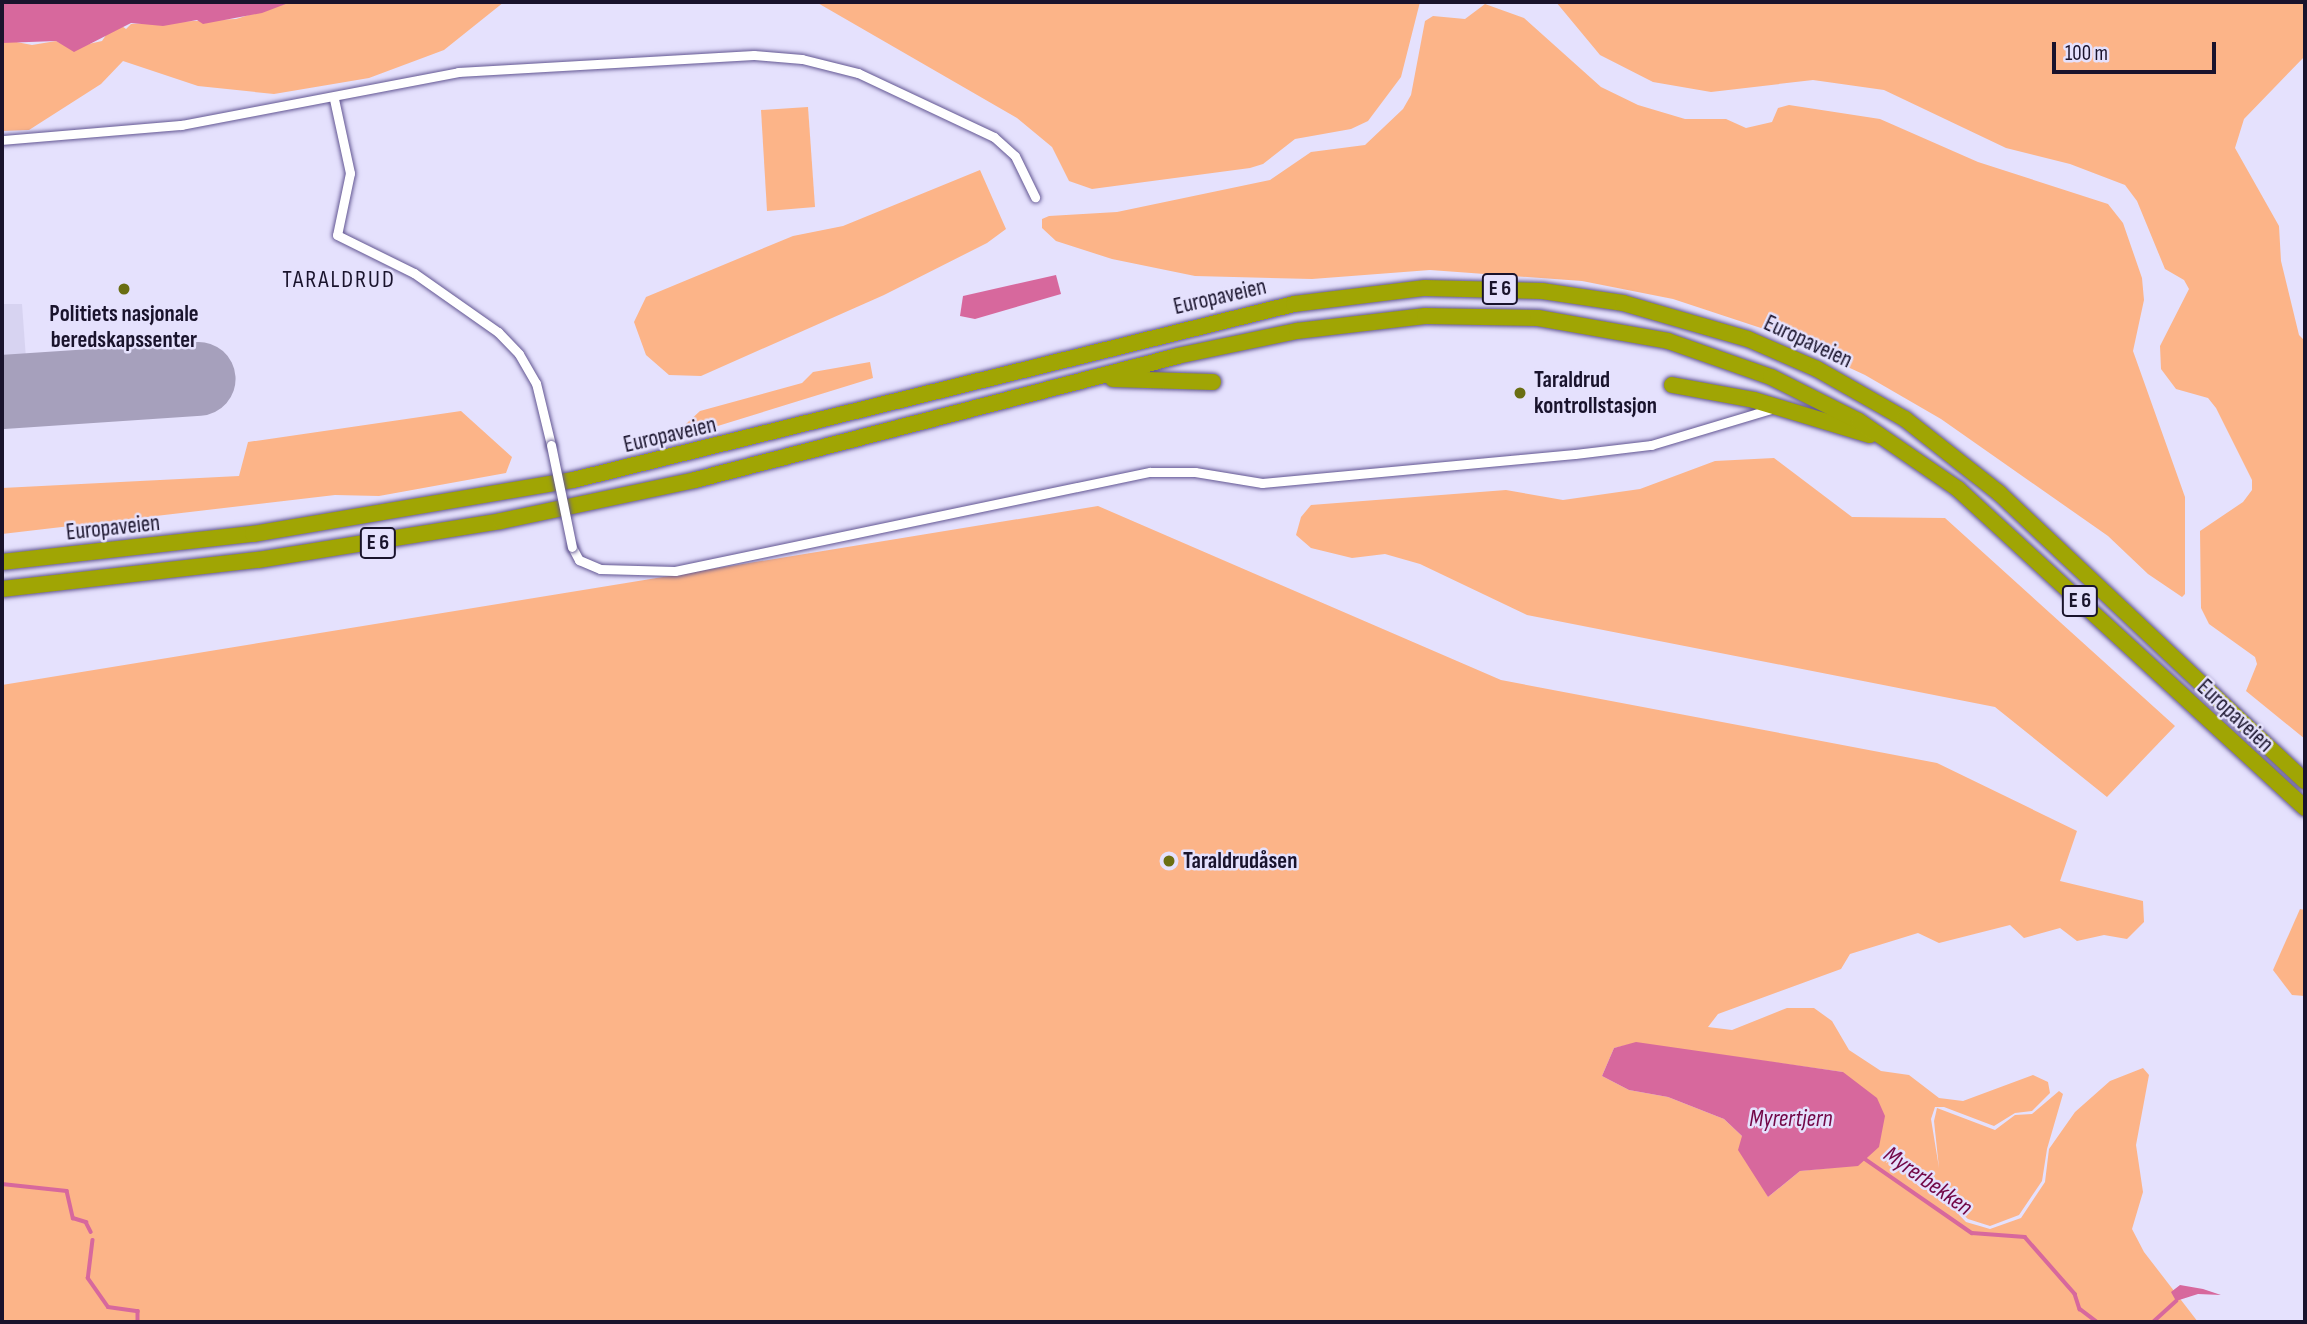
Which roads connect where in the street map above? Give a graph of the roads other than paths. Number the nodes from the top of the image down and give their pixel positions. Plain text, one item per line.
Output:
1 (334, 99) junction
2 (2, 139) edge
3 (1035, 197) dead end
4 (1086, 380) junction
5 (1213, 382) dead end
6 (1672, 385) dead end
7 (1779, 406) junction
8 (1892, 442) junction
9 (2, 562) edge
10 (2, 589) edge
11 (2305, 780) edge
12 (2305, 808) edge

1 - 2 street
1 - 3 street
1 - 7 street, bridge
4 - 5 highway, E 6
4 - 8 highway, Europaveien / E 6
4 - 10 highway, Europaveien / E 6
6 - 7 highway, E 6
7 - 8 highway, E 6
8 - 12 highway, Europaveien / E 6
9 - 11 highway, Europaveien / E 6

